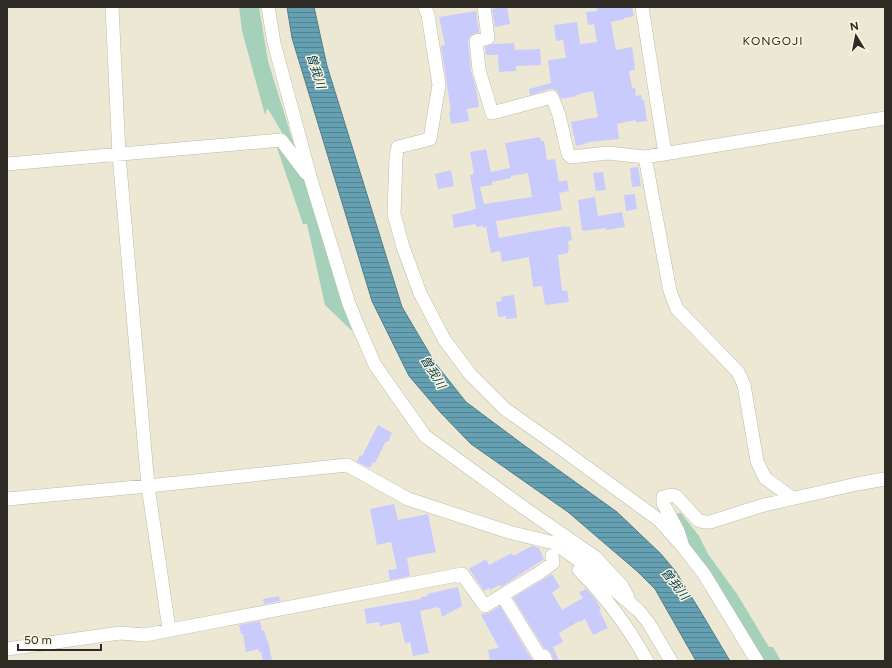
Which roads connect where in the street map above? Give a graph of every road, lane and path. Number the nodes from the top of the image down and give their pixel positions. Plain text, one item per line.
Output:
1 (112, 7) edge
2 (268, 7) edge
3 (425, 7) edge
4 (484, 7) edge
5 (642, 7) edge
6 (885, 118) edge
7 (665, 154) junction
8 (119, 155) junction
9 (645, 157) junction
10 (7, 164) edge
11 (311, 180) junction
12 (885, 479) edge
13 (148, 486) junction
14 (792, 498) junction
15 (7, 499) edge
16 (527, 510) junction
17 (683, 546) junction
18 (553, 550) junction
19 (502, 596) junction
20 (632, 606) junction
21 (169, 629) junction
22 (7, 649) edge
23 (546, 661) edge
24 (647, 661) edge
25 (671, 661) edge
26 (757, 661) edge

1 - 8 street
2 - 11 street
3 - 17 street
4 - 9 street
5 - 7 street
6 - 7 street
7 - 9 street
8 - 10 street
8 - 11 street
8 - 13 street
9 - 14 street
11 - 16 street
12 - 14 street
13 - 15 street
13 - 18 street
13 - 21 street
14 - 17 street
16 - 18 street
16 - 20 street
17 - 26 street
18 - 19 street
18 - 20 street
18 - 24 street
19 - 21 street
19 - 23 street
20 - 25 street
21 - 22 street

